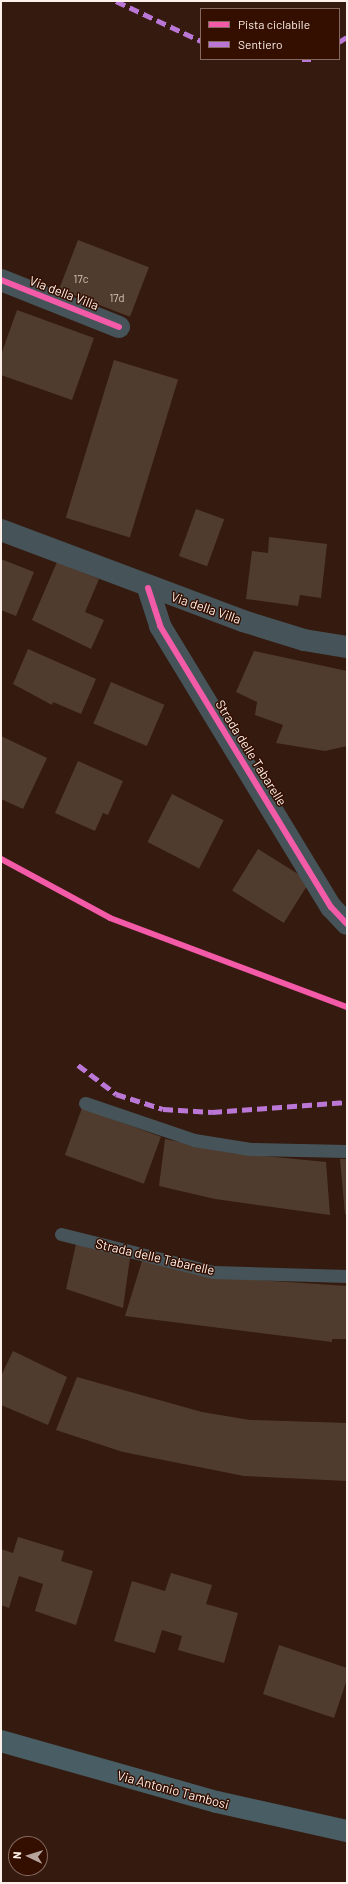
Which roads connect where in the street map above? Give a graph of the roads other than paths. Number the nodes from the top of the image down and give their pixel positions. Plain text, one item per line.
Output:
1 (1, 280) edge
2 (119, 327) dead end
3 (1, 530) edge
4 (148, 588) junction
5 (347, 647) edge
6 (347, 924) edge
7 (85, 1103) dead end
8 (347, 1151) edge
9 (61, 1234) dead end
10 (347, 1276) edge
11 (1, 1741) edge
12 (347, 1831) edge

1 - 2 street, Via della Villa
3 - 4 street, Via della Villa
4 - 5 street, Via della Villa
4 - 6 street, Strada delle Tabarelle
7 - 8 lane
9 - 10 lane, Strada delle Tabarelle
11 - 12 main road, Via Antonio Tambosi

